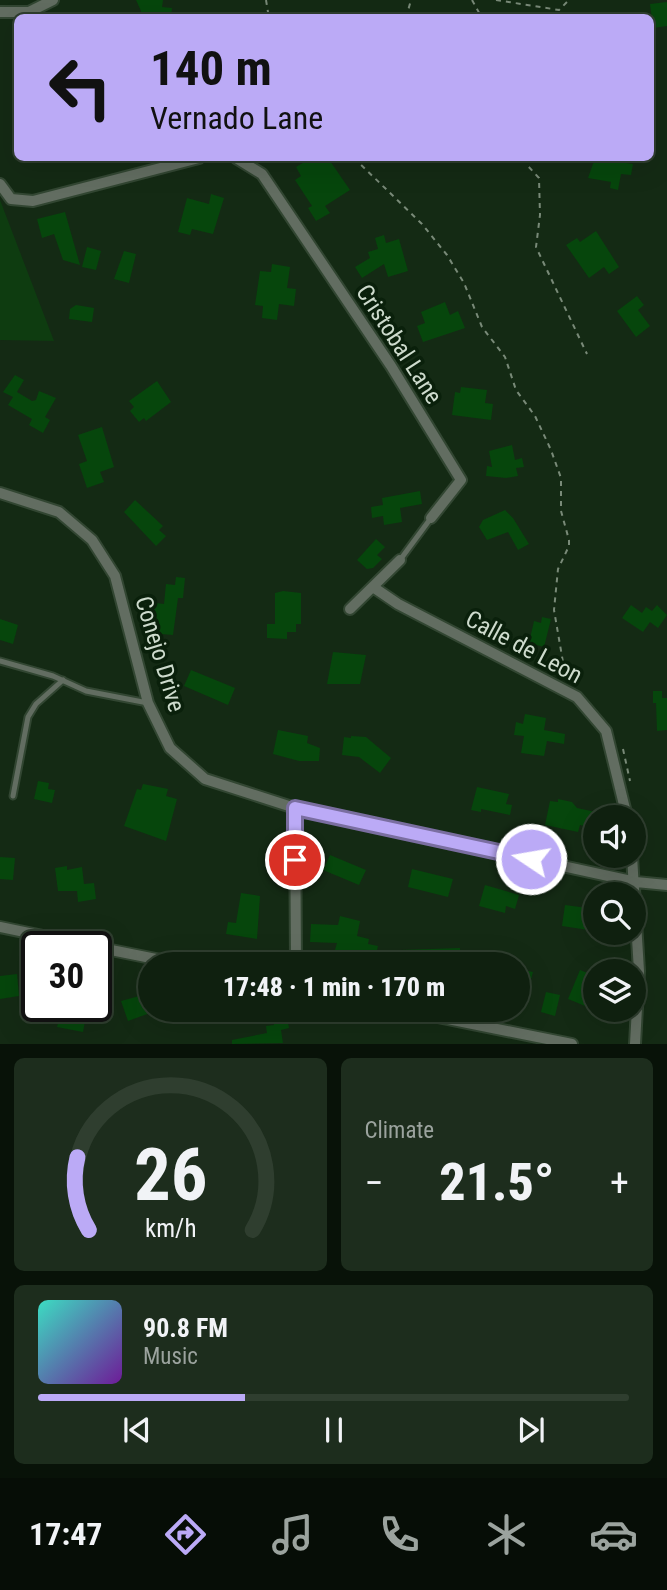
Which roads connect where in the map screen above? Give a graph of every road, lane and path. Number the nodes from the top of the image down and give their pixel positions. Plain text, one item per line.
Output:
1 (53, 0) edge
2 (496, 0) edge
3 (569, 0) edge
4 (0, 12) edge
5 (187, 161) edge
6 (241, 161) edge
7 (357, 161) edge
8 (526, 161) edge
9 (0, 187) edge
10 (587, 354) dead end
11 (0, 493) edge
12 (431, 518) joint
13 (400, 560) joint
14 (373, 587) junction
15 (350, 609) dead end
16 (0, 661) edge
17 (63, 680) junction
18 (577, 684) dead end
19 (148, 703) junction
20 (618, 739) dead end
21 (630, 783) dead end
22 (13, 796) dead end
23 (626, 805) edge
24 (295, 808) junction
25 (636, 868) edge
26 (636, 882) joint
27 (646, 883) edge
28 (667, 885) edge
29 (0, 927) edge
30 (21, 931) edge
31 (638, 945) edge
32 (112, 950) edge
33 (296, 952) edge
34 (138, 955) edge
35 (463, 1022) edge
36 (572, 1044) edge
37 (635, 1044) edge

1 - 4 street
2 - 3 path
5 - 9 street
6 - 12 street, Cristobal Lane
7 - 18 path
8 - 10 path
11 - 19 street, Conejo Drive
12 - 13 lane, Cristobal Lane
13 - 14 street
14 - 15 street
14 - 23 street, Calle de Leon
16 - 17 lane
17 - 19 lane
17 - 22 lane
19 - 24 street, Conejo Drive
20 - 21 path
24 - 26 street, Conejo Drive
24 - 33 street
25 - 26 street
27 - 28 street, Conejo Drive
29 - 30 street
31 - 37 street
32 - 34 street
35 - 36 street

